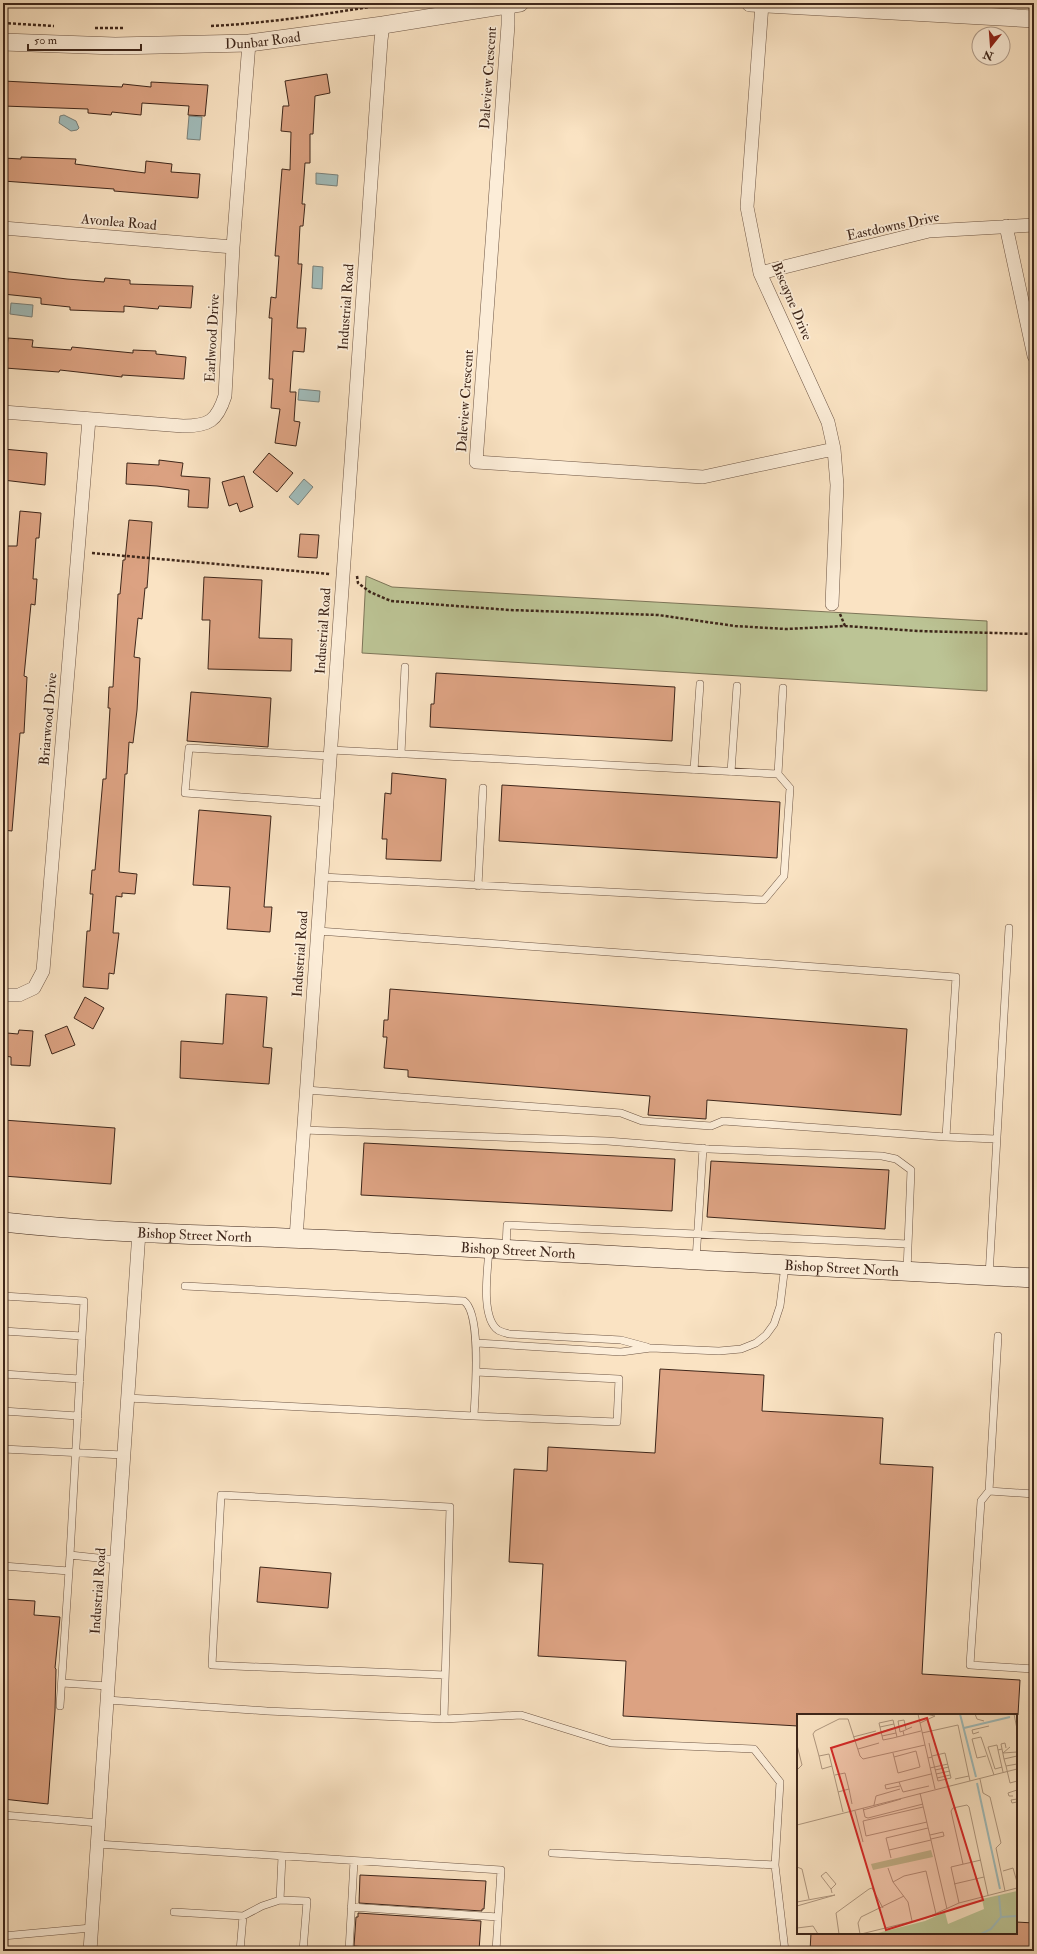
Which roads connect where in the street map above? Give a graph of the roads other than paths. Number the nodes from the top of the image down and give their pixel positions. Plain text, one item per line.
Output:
1 (756, 3) edge
2 (514, 4) edge
3 (1034, 19) edge
4 (383, 25) junction
5 (3, 42) edge
6 (249, 43) junction
7 (1034, 225) edge
8 (1006, 226) junction
9 (3, 228) edge
10 (233, 247) junction
11 (760, 273) junction
12 (1034, 356) edge
13 (3, 412) edge
14 (89, 419) junction
15 (834, 449) junction
16 (832, 604) dead end
17 (405, 667) dead end
18 (700, 684) dead end
19 (737, 686) dead end
20 (783, 688) dead end
21 (331, 753) junction
22 (401, 754) junction
23 (694, 770) junction
24 (731, 772) junction
25 (778, 774) junction
26 (483, 788) dead end
27 (327, 803) junction
28 (322, 877) junction
29 (478, 886) junction
30 (1009, 928) dead end
31 (318, 931) junction
32 (3, 995) edge
33 (306, 1090) junction
34 (303, 1130) junction
35 (946, 1137) junction
36 (996, 1139) junction
37 (703, 1148) junction
38 (3, 1222) edge
39 (139, 1232) junction
40 (697, 1234) junction
41 (296, 1238) junction
42 (908, 1244) junction
43 (498, 1249) junction
44 (696, 1260) junction
45 (785, 1265) junction
46 (907, 1271) junction
47 (989, 1276) junction
48 (1034, 1278) edge
49 (185, 1286) dead end
50 (3, 1296) edge
51 (3, 1331) edge
52 (82, 1336) junction
53 (998, 1336) dead end
54 (477, 1343) junction
55 (651, 1348) junction
56 (476, 1372) junction
57 (3, 1374) edge
58 (80, 1379) junction
59 (127, 1398) junction
60 (3, 1411) edge
61 (78, 1416) junction
62 (474, 1416) junction
63 (3, 1448) edge
64 (76, 1453) junction
65 (124, 1455) junction
66 (989, 1491) junction
67 (1034, 1494) edge
68 (70, 1555) junction
69 (116, 1560) junction
70 (3, 1566) edge
71 (69, 1571) junction
72 (1034, 1669) edge
73 (445, 1675) junction
74 (62, 1683) junction
75 (108, 1686) junction
76 (107, 1700) junction
77 (60, 1706) dead end
78 (444, 1720) junction
79 (3, 1815) edge
80 (98, 1823) junction
81 (97, 1844) junction
82 (552, 1853) dead end
83 (282, 1856) junction
84 (354, 1861) junction
85 (775, 1865) junction
86 (280, 1900) junction
87 (351, 1907) junction
88 (174, 1912) dead end
89 (243, 1916) junction
90 (498, 1917) junction
91 (91, 1928) junction
92 (3, 1936) edge
93 (90, 1951) edge
94 (240, 1951) edge
95 (303, 1951) edge
96 (349, 1951) edge
97 (496, 1951) edge
98 (785, 1951) edge

1 - 3 street
1 - 11 street, Biscayne Drive
2 - 4 street, Dunbar Road
2 - 15 street, Daleview Crescent
4 - 6 street, Dunbar Road
4 - 21 street, Industrial Road
5 - 6 street, Dunbar Road
6 - 10 street, Earlwood Drive
7 - 8 street, Eastdowns Drive
8 - 11 street, Eastdowns Drive
8 - 12 street
9 - 10 street, Avonlea Road
10 - 14 street, Earlwood Drive
11 - 15 street, Biscayne Drive
13 - 14 street, Earlwood Drive
14 - 32 street, Briarwood Drive
15 - 16 street, Biscayne Drive
17 - 22 lane
18 - 23 lane
19 - 24 lane
20 - 25 lane
21 - 22 lane
21 - 27 street, Industrial Road
21 - 27 lane
22 - 23 lane
23 - 24 lane
24 - 25 lane
25 - 29 lane
26 - 29 lane
27 - 28 street, Industrial Road
28 - 29 lane
28 - 31 street, Industrial Road
30 - 36 lane
31 - 33 street, Industrial Road
31 - 35 lane
33 - 34 street, Industrial Road
33 - 35 lane
34 - 37 lane
34 - 41 street, Industrial Road
35 - 36 lane
36 - 47 lane
37 - 40 lane
37 - 42 lane
38 - 39 main road, Bishop Street North
39 - 41 main road, Bishop Street North
39 - 59 street, Industrial Road
40 - 42 lane
40 - 43 lane
40 - 44 lane
41 - 43 main road, Bishop Street North
42 - 46 lane
43 - 44 main road, Bishop Street North
43 - 55 lane
44 - 45 main road, Bishop Street North
45 - 46 main road, Bishop Street North
45 - 55 lane
46 - 47 main road, Bishop Street North
47 - 48 main road, Bishop Street North
49 - 54 lane
50 - 52 lane
51 - 52 lane
52 - 58 lane
53 - 66 lane
54 - 55 lane
54 - 56 lane
56 - 62 lane
56 - 62 lane
57 - 58 lane
58 - 61 lane
59 - 62 lane
59 - 65 street, Industrial Road
60 - 61 lane
61 - 64 lane
63 - 64 lane
64 - 65 lane
64 - 68 lane
65 - 69 street, Industrial Road
66 - 67 lane
66 - 72 lane
68 - 69 lane
68 - 71 lane
69 - 75 street, Industrial Road
70 - 71 lane
71 - 74 lane
73 - 73 lane
73 - 78 lane
74 - 75 lane
74 - 77 lane
75 - 76 street, Industrial Road
76 - 78 lane
76 - 80 street, Industrial Road
78 - 85 lane
79 - 80 lane
80 - 81 street, Industrial Road
81 - 83 lane
81 - 91 street, Industrial Road
82 - 85 lane
83 - 84 lane
83 - 86 lane
84 - 87 lane
84 - 90 lane
85 - 98 lane
86 - 89 lane
86 - 95 lane
87 - 90 lane
87 - 96 lane
88 - 89 lane
89 - 94 lane
90 - 97 lane
91 - 92 lane
91 - 93 street, Industrial Road

